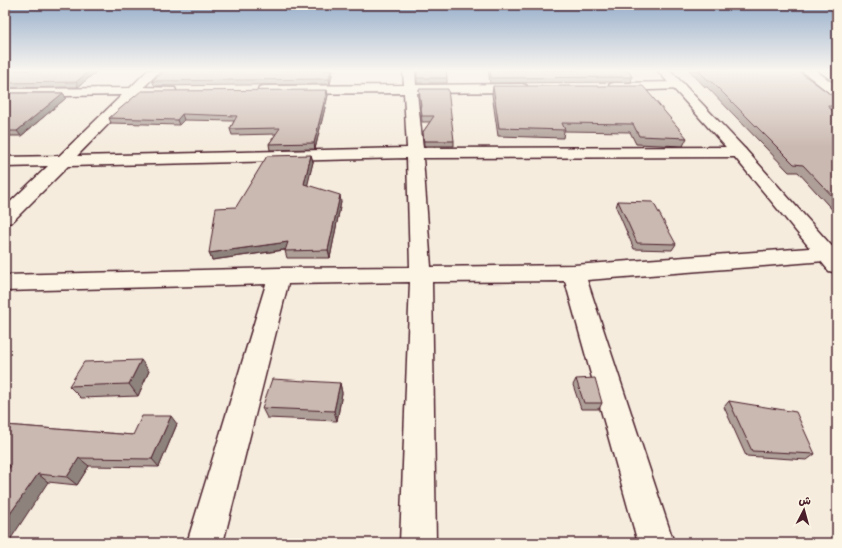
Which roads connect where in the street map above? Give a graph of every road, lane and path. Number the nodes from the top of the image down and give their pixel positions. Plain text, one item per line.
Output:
1 (129, 96) edge
2 (410, 96) edge
3 (687, 96) edge
4 (739, 152) junction
5 (415, 153) junction
6 (5, 162) edge
7 (64, 162) junction
8 (5, 218) edge
9 (833, 258) edge
10 (574, 273) junction
11 (421, 275) junction
12 (279, 276) junction
13 (5, 283) edge
14 (205, 543) edge
15 (418, 543) edge
16 (656, 543) edge

1 - 7 street
2 - 5 street
3 - 4 street
4 - 5 street
4 - 9 street
5 - 7 street
5 - 11 street
6 - 7 street
7 - 8 street
9 - 10 street
10 - 11 street
10 - 16 street
11 - 12 street
11 - 15 street
12 - 13 street
12 - 14 street

